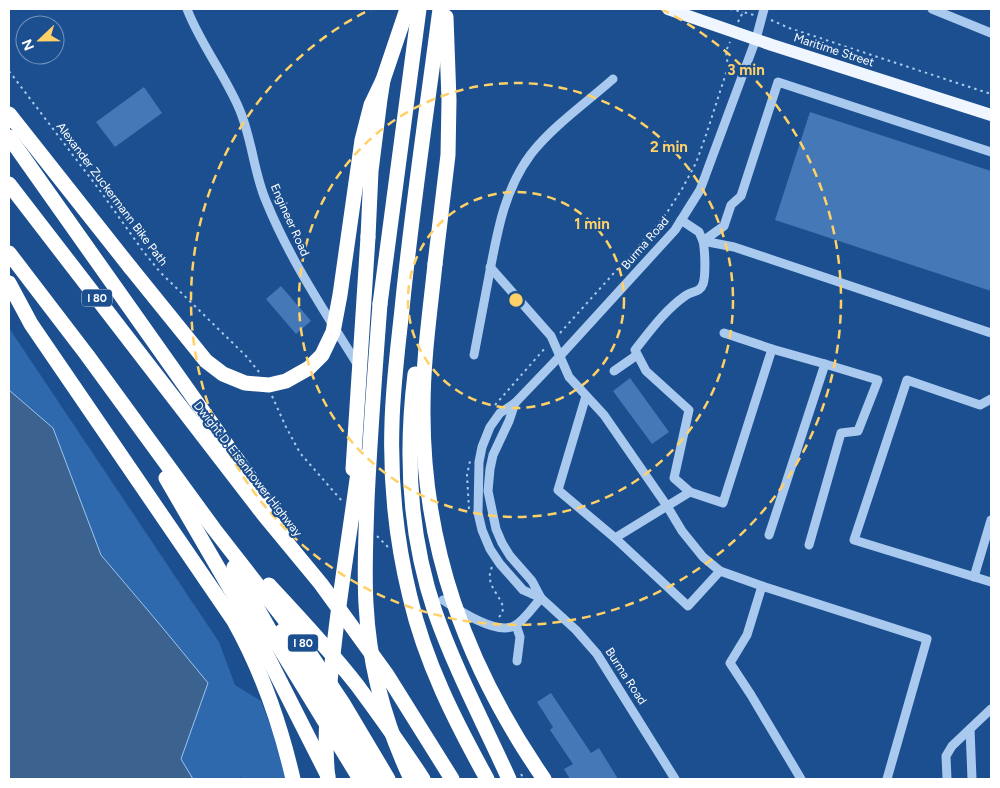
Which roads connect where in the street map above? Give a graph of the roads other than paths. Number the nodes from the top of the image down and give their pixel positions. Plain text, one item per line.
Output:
1 (187, 9) edge
2 (419, 9) edge
3 (668, 9) edge
4 (764, 9) edge
5 (932, 9) edge
6 (444, 11) edge
7 (405, 15) edge
8 (991, 33) edge
9 (756, 39) junction
10 (614, 79) dead end
11 (383, 80) junction
12 (9, 114) edge
13 (991, 116) edge
14 (9, 137) edge
15 (991, 152) edge
16 (9, 184) edge
17 (681, 220) junction
18 (703, 241) junction
19 (9, 253) edge
20 (435, 264) junction
21 (490, 267) junction
22 (9, 283) edge
23 (380, 304) junction
24 (724, 333) dead end
25 (991, 334) edge
26 (772, 349) junction
27 (474, 355) dead end
28 (637, 355) junction
29 (560, 356) junction
30 (825, 364) junction
31 (614, 371) dead end
32 (586, 396) junction
33 (991, 399) edge
34 (121, 401) junction
35 (382, 403) dead end
36 (515, 403) junction
37 (690, 492) junction
38 (667, 506) junction
39 (205, 516) junction
40 (991, 520) edge
41 (769, 535) dead end
42 (615, 538) junction
43 (347, 540) junction
44 (809, 545) dead end
45 (720, 571) junction
46 (974, 577) junction
47 (991, 582) edge
48 (321, 584) junction
49 (762, 586) junction
50 (541, 598) junction
51 (443, 600) dead end
52 (516, 625) junction
53 (517, 661) dead end
54 (991, 709) edge
55 (970, 729) junction
56 (326, 758) junction
57 (514, 775) edge
58 (293, 779) edge
59 (321, 779) edge
60 (329, 779) edge
61 (360, 779) edge
62 (374, 779) edge
63 (388, 779) edge
64 (411, 779) edge
65 (423, 779) edge
66 (452, 779) edge
67 (487, 779) edge
68 (544, 779) edge
69 (675, 779) edge
70 (801, 779) edge
71 (887, 779) edge
72 (947, 779) edge
73 (972, 779) edge

1 - 35 street, Engineer Road
2 - 23 highway
3 - 9 main road, Maritime Street
4 - 9 street, Burma Road
5 - 8 street
6 - 20 highway
6 - 67 highway, bridge
7 - 11 highway
9 - 13 main road, Maritime Street
9 - 17 street, Burma Road
10 - 21 street
11 - 12 highway, bridge
11 - 43 highway, bridge
14 - 48 highway
15 - 18 street
16 - 48 highway, Dwight D. Eisenhower Highway / I 80
17 - 18 street
17 - 29 street, Burma Road
18 - 25 street
18 - 28 street
19 - 34 highway, I 80
20 - 57 highway, bridge
20 - 68 highway, bridge
21 - 27 street
21 - 29 street
22 - 58 highway
23 - 43 highway, bridge
23 - 64 highway, bridge
24 - 26 street
26 - 30 street
26 - 37 street
28 - 31 street
28 - 37 street
29 - 32 street
29 - 36 street, Burma Road
30 - 41 street
30 - 44 street
32 - 38 street
32 - 42 street
33 - 46 street
34 - 39 highway, I 80
34 - 60 highway
36 - 50 street, Burma Road
36 - 50 street, Burma Road
37 - 38 street
38 - 42 street
38 - 45 street
39 - 61 highway, I 80
39 - 62 highway, I 80
39 - 63 highway, I 80
39 - 65 highway
40 - 46 street
42 - 45 street
43 - 56 highway, bridge
45 - 49 street
46 - 47 street
48 - 66 highway, Dwight D. Eisenhower Highway / I 80
49 - 70 street
49 - 71 street
50 - 52 street
50 - 69 street, Burma Road
51 - 52 street
52 - 53 street
54 - 55 street
55 - 72 street
55 - 73 street
56 - 59 highway
56 - 60 highway, bridge

